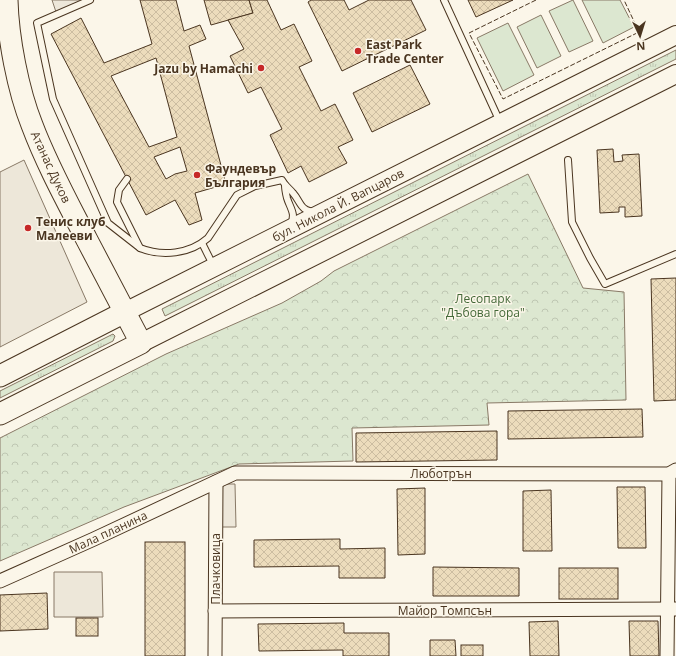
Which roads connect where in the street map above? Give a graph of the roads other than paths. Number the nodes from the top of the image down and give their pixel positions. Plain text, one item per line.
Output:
1 (7, 0) edge
2 (90, 0) edge
3 (444, 0) edge
4 (676, 35) edge
5 (676, 74) edge
6 (501, 124) junction
7 (568, 160) dead end
8 (127, 179) dead end
9 (284, 185) junction
10 (328, 210) junction
11 (281, 234) junction
12 (202, 243) junction
13 (140, 248) junction
14 (676, 254) edge
15 (214, 267) junction
16 (125, 312) junction
17 (141, 343) junction
18 (0, 376) edge
19 (0, 414) edge
20 (672, 472) edge
21 (216, 482) junction
22 (0, 581) edge
23 (672, 609) edge
24 (215, 611) junction
25 (215, 656) edge
26 (667, 656) edge

1 - 16 main road, Атанас Дуков
2 - 13 lane
3 - 6 lane
4 - 6 main road, бул. Никола Й. Вапцаров
5 - 17 main road
6 - 10 main road, бул. Никола Й. Вапцаров
7 - 14 lane
8 - 13 lane
9 - 10 lane
9 - 11 lane
9 - 12 lane
10 - 11 main road, бул. Никола Й. Вапцаров
11 - 15 main road, бул. Никола Й. Вапцаров
12 - 13 lane
12 - 15 lane
15 - 16 main road, бул. Никола Й. Вапцаров
16 - 17 main road, Атанас Дуков
16 - 18 main road, бул. Никола Й. Вапцаров
17 - 19 main road
20 - 21 street, Люботрън
20 - 23 street
21 - 22 street, Мала планина
21 - 24 street, Плачковица
23 - 24 street, Майор Томпсън
23 - 26 street
24 - 25 street, Плачковица

